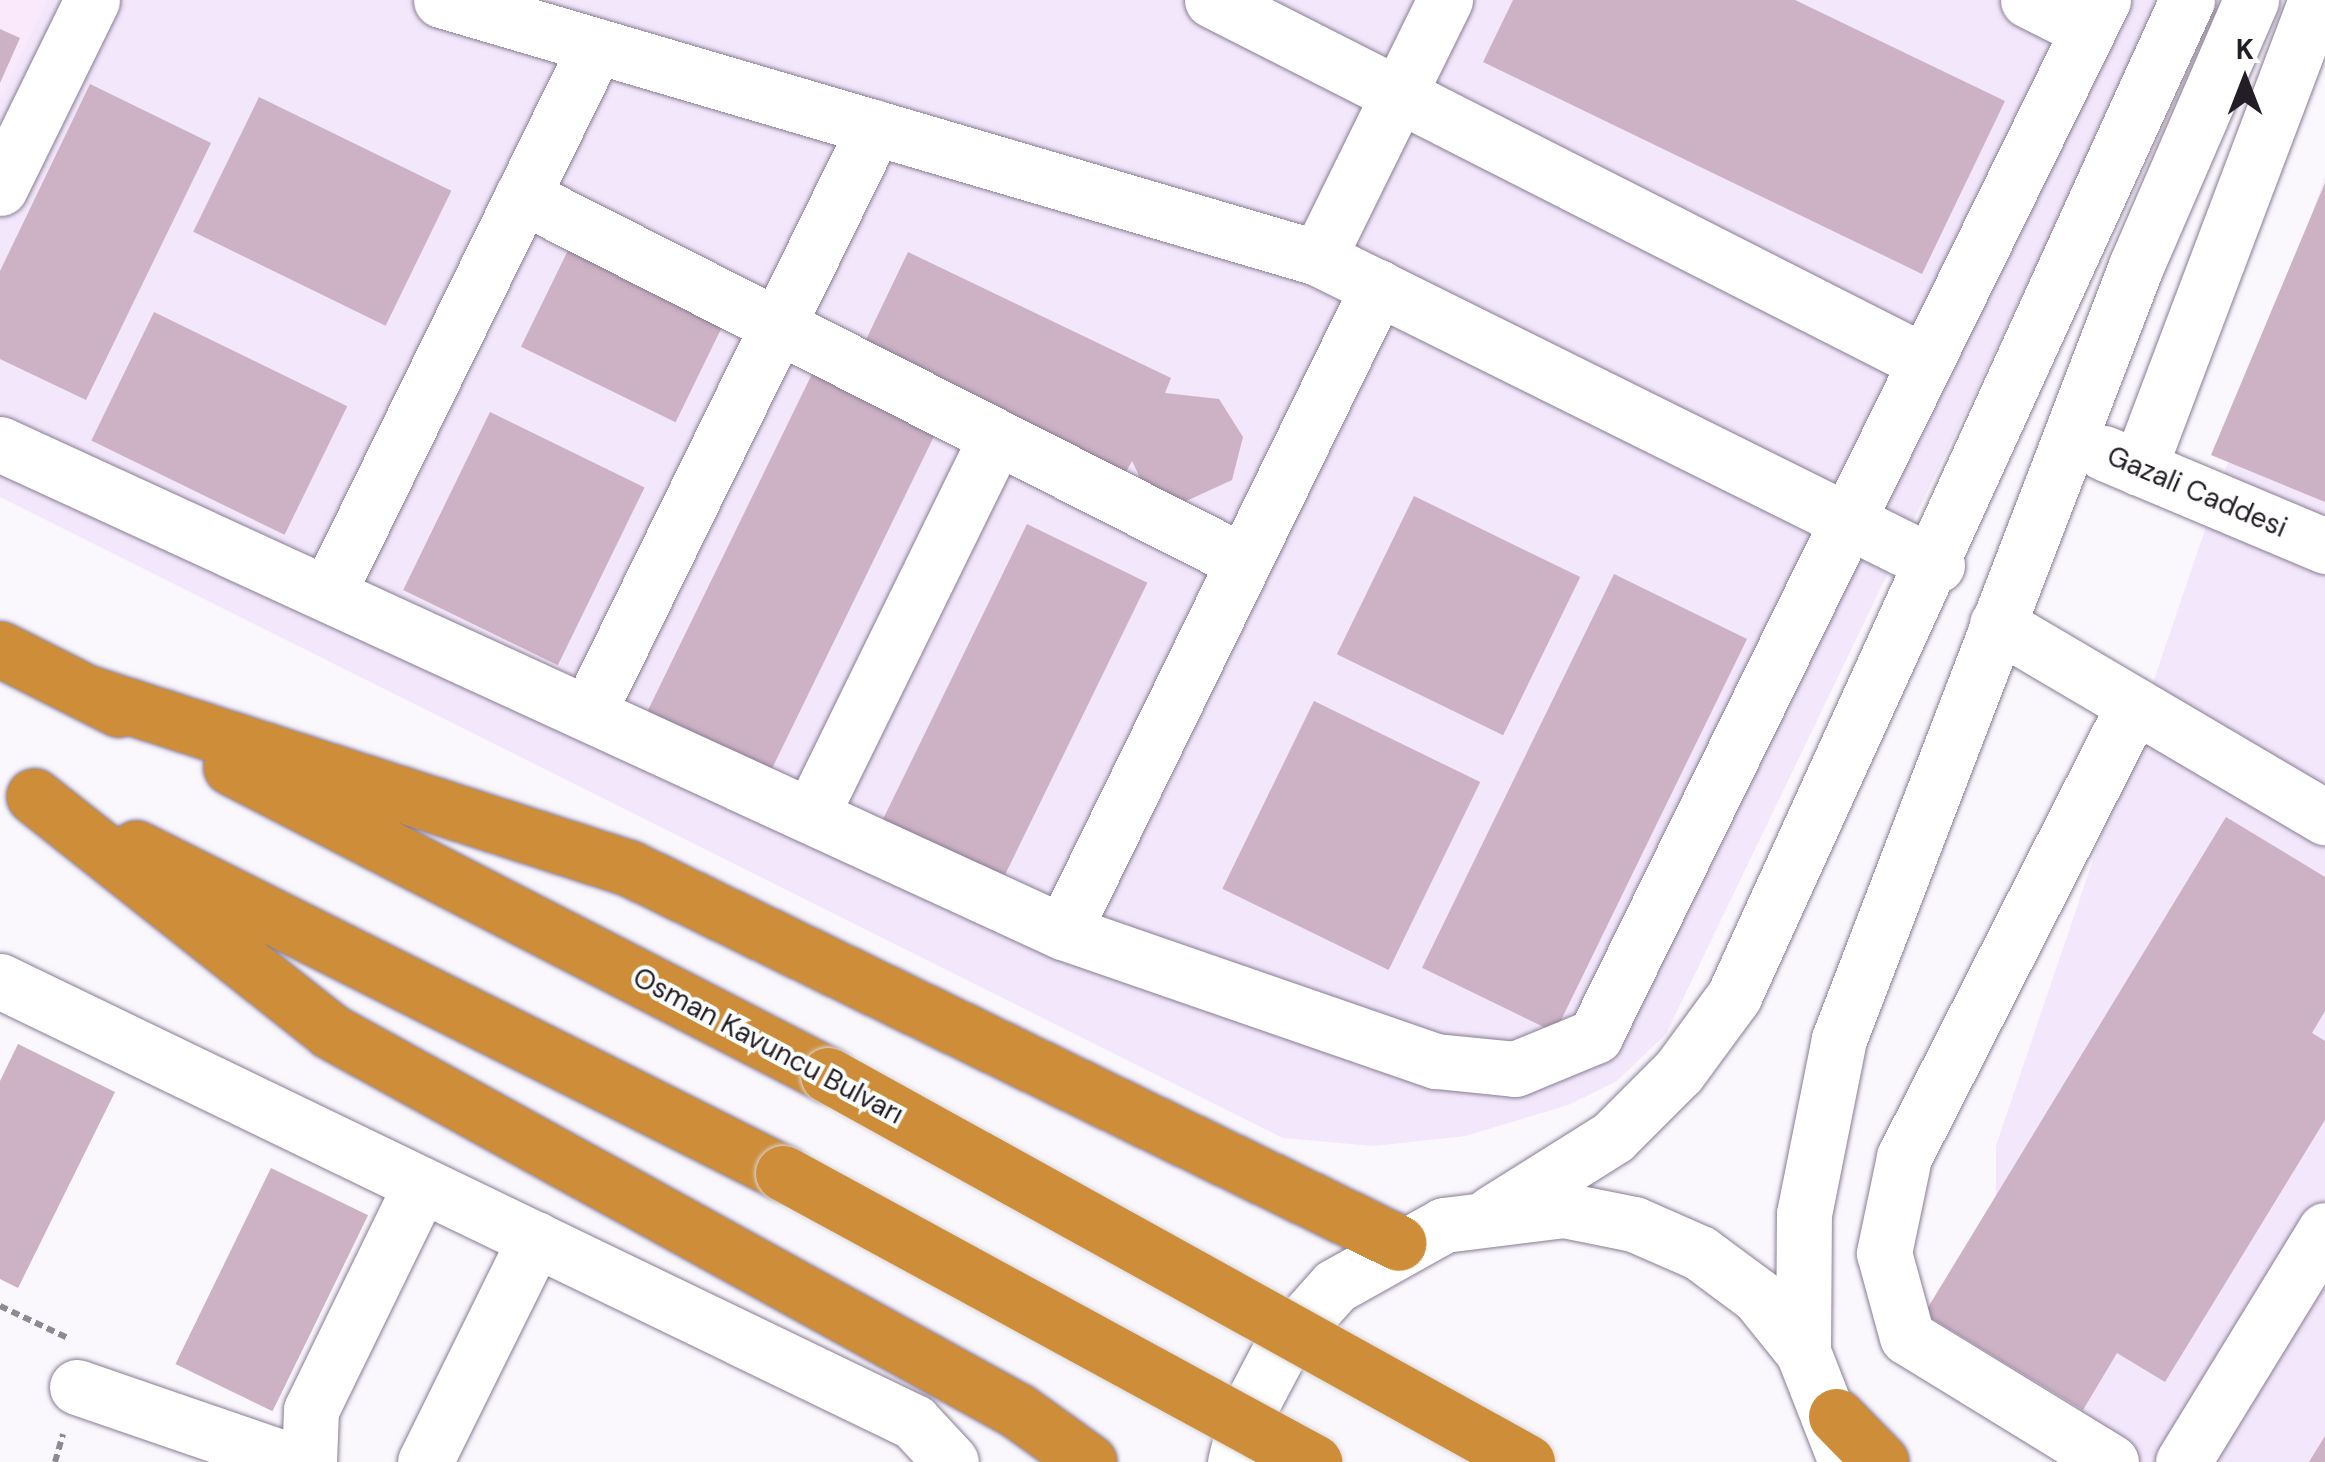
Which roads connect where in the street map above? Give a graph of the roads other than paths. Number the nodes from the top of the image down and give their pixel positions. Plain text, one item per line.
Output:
1 (92, 0) edge
2 (441, 0) edge
3 (1212, 0) edge
4 (1445, 0) edge
5 (2028, 0) edge
6 (2187, 0) edge
7 (2251, 0) edge
8 (2316, 0) edge
9 (2095, 15) edge
10 (596, 46) junction
11 (1398, 94) junction
12 (875, 127) junction
13 (0, 188) edge
14 (522, 196) junction
15 (1318, 258) junction
16 (1378, 287) junction
17 (778, 326) junction
18 (1925, 362) junction
19 (996, 436) junction
20 (2069, 439) junction
21 (0, 444) edge
22 (2139, 468) junction
23 (1847, 520) junction
24 (2325, 546) edge
25 (1244, 562) junction
26 (1937, 565) junction
27 (328, 593) junction
28 (1997, 624) junction
29 (0, 649) edge
30 (88, 693) junction
31 (2134, 704) junction
32 (589, 711) junction
33 (17, 788) edge
34 (812, 813) junction
35 (2325, 817) edge
36 (1063, 932) junction
37 (0, 981) edge
38 (421, 1184) junction
39 (1492, 1214) junction
40 (2325, 1230) edge
41 (534, 1239) junction
42 (1399, 1243) junction
43 (1884, 1253) junction
44 (1801, 1283) junction
45 (1803, 1352) junction
46 (77, 1387) dead end
47 (1841, 1439) edge
48 (295, 1462) edge
49 (309, 1462) edge
50 (425, 1462) edge
51 (951, 1462) edge
52 (1090, 1462) edge
53 (1236, 1462) edge
54 (1314, 1462) edge
55 (1526, 1462) edge
56 (1882, 1462) edge
57 (2111, 1462) edge
58 (2183, 1462) edge

1 - 13 street
2 - 10 street
3 - 11 street
4 - 11 street
5 - 9 street
6 - 26 street
7 - 20 street
8 - 22 street
9 - 18 street
10 - 12 street
10 - 14 street
11 - 15 street
11 - 18 street
12 - 15 street
12 - 17 street
14 - 17 street
14 - 27 street
15 - 16 street
16 - 23 street
16 - 25 street
17 - 19 street
17 - 32 street
18 - 23 street
19 - 25 street
19 - 34 street
20 - 22 street, Gazali Caddesi
20 - 28 street
21 - 27 street
22 - 24 street, Gazali Caddesi
23 - 26 street
23 - 36 street
25 - 36 street
26 - 39 street
27 - 32 street
28 - 31 street
28 - 44 street
29 - 30 highway, Osman Kavuncu Bulvarı
30 - 42 highway
30 - 55 highway, Osman Kavuncu Bulvarı, bridge
31 - 35 street
31 - 43 street
32 - 34 street
33 - 52 highway
33 - 54 highway, bridge
34 - 36 street
37 - 38 street
38 - 41 street
38 - 49 street
39 - 42 street
39 - 45 street
40 - 58 street
41 - 50 street
41 - 51 street
42 - 53 street
43 - 44 street
43 - 57 street
44 - 45 street
45 - 47 street
46 - 48 street
47 - 56 highway

